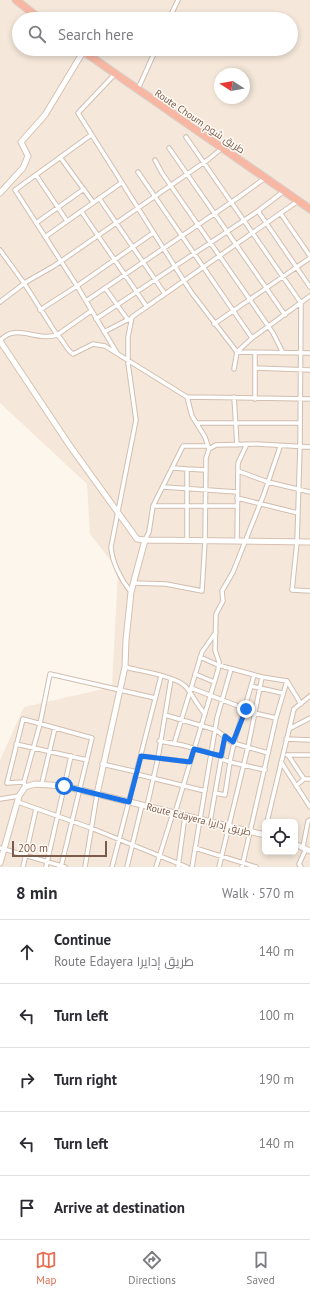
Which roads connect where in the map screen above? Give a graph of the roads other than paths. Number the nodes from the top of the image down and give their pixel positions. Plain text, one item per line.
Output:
1 (16, 0) edge
2 (178, 0) edge
3 (31, 12) edge
4 (172, 12) edge
5 (78, 56) edge
6 (90, 56) edge
7 (153, 56) edge
8 (115, 74) junction
9 (137, 90) junction
10 (91, 135) junction
11 (186, 137) dead end
12 (169, 148) dead end
13 (222, 148) junction
14 (60, 157) junction
15 (155, 160) dead end
16 (204, 162) junction
17 (138, 172) dead end
18 (188, 174) junction
19 (36, 175) junction
20 (265, 178) junction
21 (121, 183) junction
22 (170, 185) junction
23 (84, 189) junction
24 (284, 191) junction
25 (0, 193) edge
26 (154, 196) junction
27 (99, 198) junction
28 (298, 200) junction
29 (93, 202) junction
30 (231, 202) junction
31 (58, 207) junction
32 (137, 208) junction
33 (310, 209) edge
34 (81, 211) junction
35 (258, 211) junction
36 (215, 214) junction
37 (281, 214) junction
38 (244, 220) junction
39 (67, 222) junction
40 (116, 222) junction
41 (266, 222) junction
42 (36, 223) junction
43 (198, 225) junction
44 (228, 232) junction
45 (252, 232) junction
46 (153, 233) junction
47 (97, 235) junction
48 (181, 235) junction
49 (45, 238) junction
50 (211, 243) junction
51 (236, 244) junction
52 (134, 246) junction
53 (162, 248) junction
54 (0, 250) edge
55 (194, 254) junction
56 (219, 256) junction
57 (310, 257) edge
58 (114, 260) junction
59 (61, 261) junction
60 (143, 262) junction
61 (174, 267) junction
62 (203, 267) junction
63 (296, 267) junction
64 (125, 274) junction
65 (282, 276) junction
66 (155, 280) junction
67 (183, 281) junction
68 (24, 283) junction
69 (77, 286) junction
70 (310, 286) edge
71 (266, 287) junction
72 (105, 288) junction
73 (137, 292) junction
74 (165, 294) junction
75 (310, 296) edge
76 (250, 300) junction
77 (86, 301) junction
78 (0, 302) edge
79 (300, 303) junction
80 (117, 305) junction
81 (146, 307) junction
82 (40, 310) junction
83 (91, 311) junction
84 (233, 311) junction
85 (285, 315) junction
86 (132, 317) junction
87 (96, 319) junction
88 (128, 320) junction
89 (214, 324) junction
90 (269, 327) junction
91 (104, 332) junction
92 (57, 335) junction
93 (252, 338) junction
94 (0, 341) edge
95 (237, 352) junction
96 (254, 352) junction
97 (118, 353) junction
98 (283, 353) junction
99 (301, 353) junction
100 (310, 353) edge
101 (128, 359) junction
102 (255, 368) junction
103 (234, 369) dead end
104 (300, 370) junction
105 (310, 370) edge
106 (188, 397) junction
107 (234, 398) junction
108 (255, 398) junction
109 (300, 399) junction
110 (310, 399) edge
111 (236, 422) junction
112 (197, 423) junction
113 (300, 423) junction
114 (237, 445) junction
115 (246, 446) junction
116 (209, 447) junction
117 (280, 447) junction
118 (300, 447) junction
119 (310, 447) edge
120 (173, 468) junction
121 (187, 469) junction
122 (206, 470) junction
123 (238, 471) junction
124 (268, 482) junction
125 (164, 487) junction
126 (186, 488) junction
127 (206, 490) junction
128 (299, 490) junction
129 (237, 492) junction
130 (310, 492) edge
131 (237, 498) junction
132 (260, 504) junction
133 (153, 506) junction
134 (187, 506) junction
135 (237, 506) junction
136 (206, 507) junction
137 (118, 511) junction
138 (298, 513) junction
139 (145, 540) junction
140 (187, 540) junction
141 (205, 541) junction
142 (237, 541) junction
143 (244, 541) junction
144 (297, 542) junction
145 (310, 542) edge
146 (133, 583) junction
147 (310, 591) edge
148 (131, 592) junction
149 (216, 632) junction
150 (200, 657) junction
151 (218, 665) junction
152 (125, 667) junction
153 (231, 669) junction
154 (195, 674) junction
155 (254, 675) junction
156 (160, 676) junction
157 (262, 677) junction
158 (172, 679) junction
159 (287, 681) junction
160 (214, 682) junction
161 (251, 686) junction
162 (191, 688) junction
163 (261, 688) junction
164 (120, 689) junction
165 (282, 693) junction
166 (189, 694) junction
167 (210, 695) junction
168 (310, 696) edge
169 (155, 698) junction
170 (222, 700) junction
171 (301, 704) junction
172 (246, 709) junction
173 (254, 713) junction
174 (205, 714) junction
175 (164, 715) junction
176 (276, 718) junction
177 (310, 718) edge
178 (181, 720) junction
179 (40, 724) junction
180 (201, 725) junction
181 (55, 728) junction
182 (289, 728) junction
183 (216, 730) junction
184 (225, 736) junction
185 (286, 739) junction
186 (310, 740) edge
187 (159, 741) junction
188 (233, 742) junction
189 (16, 744) junction
190 (174, 744) junction
191 (248, 747) junction
192 (33, 748) junction
193 (194, 749) junction
194 (50, 751) junction
195 (268, 753) junction
196 (212, 754) junction
197 (283, 755) junction
198 (288, 755) junction
199 (310, 755) edge
200 (70, 756) junction
201 (141, 756) junction
202 (158, 758) junction
203 (221, 758) junction
204 (87, 760) junction
205 (190, 762) junction
206 (230, 762) junction
207 (281, 762) junction
208 (102, 764) junction
209 (243, 765) junction
210 (265, 770) junction
211 (136, 773) junction
212 (152, 779) junction
213 (304, 779) junction
214 (310, 779) edge
215 (24, 784) junction
216 (42, 784) junction
217 (64, 786) junction
218 (296, 786) junction
219 (183, 787) junction
220 (79, 790) junction
221 (205, 791) junction
222 (215, 793) junction
223 (97, 794) junction
224 (0, 799) edge
225 (18, 799) junction
226 (308, 800) edge
227 (129, 802) junction
228 (144, 806) junction
229 (310, 807) edge
230 (36, 809) junction
231 (174, 813) junction
232 (185, 816) junction
233 (57, 817) junction
234 (200, 819) junction
235 (268, 819) edge
236 (310, 820) edge
237 (71, 822) junction
238 (210, 822) junction
239 (229, 826) junction
240 (91, 828) junction
241 (251, 832) junction
242 (262, 834) edge
243 (120, 839) junction
244 (133, 845) junction
245 (195, 848) junction
246 (2, 849) edge
247 (306, 849) edge
248 (26, 855) junction
249 (160, 856) junction
250 (221, 857) junction
251 (47, 862) junction
252 (0, 863) edge
253 (179, 865) edge
254 (243, 865) edge
255 (23, 867) edge
256 (46, 867) edge
257 (62, 867) edge
258 (85, 867) edge
259 (112, 867) edge
260 (127, 867) edge
261 (156, 867) edge
262 (187, 867) edge
263 (192, 867) edge
264 (219, 867) edge
265 (256, 867) edge
266 (301, 867) edge

1 - 3 highway
2 - 4 street
5 - 25 street
6 - 8 highway, Route Choum طريق شوم
7 - 9 street
8 - 9 highway, Route Choum طريق شوم
8 - 10 street
9 - 13 highway, Route Choum طريق شوم
10 - 14 street
10 - 21 street
11 - 16 street
12 - 18 street
13 - 16 street
13 - 20 highway, Route Choum طريق شوم
14 - 19 street
14 - 23 street
15 - 22 street
16 - 18 street
16 - 30 street
17 - 26 street
18 - 22 street
18 - 36 street
19 - 31 street
19 - 42 street
20 - 24 highway, Route Choum طريق شوم
20 - 30 street
21 - 27 street
21 - 32 street
22 - 26 street
22 - 43 street
23 - 29 street
23 - 31 street
24 - 28 highway, Route Choum طريق شوم
24 - 35 street
26 - 32 street
26 - 48 street
27 - 29 street
27 - 40 street
28 - 33 highway, Route Choum طريق شوم
28 - 37 street
29 - 34 street
30 - 36 street
30 - 38 street
31 - 39 street
31 - 42 street
32 - 40 street
32 - 46 street
34 - 39 street
34 - 47 street
35 - 38 street
35 - 41 street
36 - 43 street
36 - 44 street
37 - 41 street
37 - 57 street
38 - 44 street
38 - 45 street
39 - 49 street
40 - 47 street
40 - 52 street
41 - 45 street
41 - 63 street
42 - 49 street
43 - 48 street
43 - 50 street
44 - 50 street
44 - 51 street
45 - 51 street
45 - 65 street
46 - 52 street
46 - 53 street
47 - 58 street
47 - 59 street
48 - 53 street
48 - 55 street
49 - 59 street
50 - 55 street
50 - 56 street
51 - 56 street
51 - 71 street
52 - 58 street
52 - 60 street
53 - 60 street
53 - 61 street
54 - 68 street
55 - 61 street
55 - 62 street
56 - 62 street
56 - 76 street
57 - 63 street
58 - 64 street
58 - 69 street
59 - 68 street
59 - 69 street
60 - 64 street
60 - 66 street
61 - 66 street
61 - 67 street
62 - 67 street
62 - 84 street
63 - 65 street
63 - 70 street
64 - 72 street
64 - 73 street
65 - 71 street
65 - 79 street
66 - 73 street
66 - 74 street
67 - 74 street
67 - 89 street
68 - 78 street
68 - 82 street
69 - 77 street
69 - 82 street
71 - 76 street
71 - 85 street
72 - 77 street
72 - 80 street
73 - 80 street
73 - 81 street
74 - 81 street
75 - 79 street
76 - 84 street
76 - 90 street
77 - 83 street
79 - 85 street
79 - 99 street
80 - 87 street
80 - 88 street
81 - 86 street
82 - 92 street
83 - 87 street
83 - 92 street
84 - 89 street
84 - 93 street
85 - 90 street
86 - 88 street
86 - 101 street
87 - 91 street
88 - 91 street
89 - 95 street
90 - 93 street
90 - 98 street
91 - 97 street
92 - 94 street
92 - 97 street
93 - 95 street
94 - 137 street
95 - 96 street
95 - 103 street
96 - 98 street
96 - 102 street
97 - 101 street
98 - 99 street
99 - 100 street
99 - 104 street
101 - 106 street
101 - 137 street
102 - 104 street
102 - 108 street
104 - 105 street
104 - 109 street
106 - 107 street
106 - 112 street
107 - 108 street
107 - 111 street
108 - 109 street
109 - 110 street
109 - 113 street
111 - 112 street
111 - 113 street
111 - 114 street
112 - 116 street
113 - 118 street
114 - 115 street
114 - 116 street
115 - 117 street
115 - 123 street
116 - 120 street
116 - 122 street
117 - 118 street
117 - 124 street
118 - 119 street
118 - 128 street
120 - 121 street
120 - 125 street
121 - 122 street
121 - 126 street
122 - 127 street
123 - 124 street
123 - 129 street
124 - 128 street
124 - 132 street
125 - 126 street
125 - 133 street
126 - 127 street
126 - 134 street
127 - 129 street
127 - 136 street
128 - 130 street
128 - 138 street
129 - 131 street
131 - 132 street
131 - 135 street
132 - 138 street
132 - 143 street
133 - 134 street
133 - 139 street
134 - 136 street
134 - 140 street
135 - 136 street
135 - 142 street
136 - 141 street
137 - 139 street
137 - 148 street
138 - 144 street
139 - 140 street
139 - 146 street
140 - 141 street
141 - 142 street
141 - 146 street
142 - 143 street
143 - 144 street
143 - 149 street
144 - 145 street
144 - 147 street
146 - 148 street
148 - 152 street
149 - 150 street
149 - 151 street
150 - 151 street
150 - 154 street
151 - 153 street
151 - 160 street
152 - 156 street
152 - 164 street
153 - 155 street
153 - 170 street
154 - 160 street
154 - 162 street
155 - 157 street
155 - 161 street
156 - 158 street
156 - 169 street
157 - 159 street
157 - 163 street
158 - 166 street
158 - 175 street
159 - 165 street
159 - 171 street
160 - 167 street
161 - 163 street
161 - 172 street
162 - 166 street
162 - 167 street
163 - 165 street
163 - 173 street
164 - 169 street
164 - 179 street
164 - 208 street
165 - 176 street
166 - 174 street
166 - 178 street
167 - 170 street
167 - 174 street
168 - 171 street
169 - 201 street
170 - 172 street
170 - 183 street
171 - 182 street
172 - 188 street
173 - 176 street
173 - 191 street
174 - 180 street
175 - 178 street
175 - 187 street
176 - 195 street
177 - 182 street
178 - 180 street
178 - 190 street
179 - 181 street
179 - 189 street
179 - 192 street
180 - 183 street
180 - 193 street
181 - 194 street
181 - 204 street
182 - 185 street
183 - 184 street
183 - 196 street
184 - 188 street
184 - 203 street
185 - 186 street
185 - 197 street
187 - 190 street
187 - 202 street
188 - 191 street
188 - 206 street
189 - 192 street
189 - 215 street
190 - 193 street
191 - 195 street
191 - 209 street
192 - 194 street
192 - 215 street
193 - 196 street
193 - 205 street
194 - 200 street
194 - 216 street
195 - 210 street
196 - 203 street
196 - 221 street
197 - 198 street
197 - 207 street
198 - 199 street
198 - 213 street
200 - 204 street
200 - 217 street
201 - 202 street
201 - 211 street
202 - 205 street
202 - 212 street
203 - 206 street
203 - 222 street
204 - 220 street
205 - 219 street
206 - 209 street
206 - 222 street
207 - 218 street
207 - 235 street
208 - 211 street
208 - 223 street
209 - 210 street
209 - 239 street
210 - 241 street
211 - 212 street
211 - 227 street
212 - 219 street
212 - 228 street
213 - 214 street
213 - 218 street
215 - 216 street, Route Edayera طريق إدايرا
215 - 225 street
216 - 217 street, Route Edayera طريق إدايرا
217 - 220 street, Route Edayera طريق إدايرا
217 - 233 street
218 - 226 street
219 - 221 street
219 - 231 street
220 - 223 street, Route Edayera طريق إدايرا
220 - 237 street
221 - 234 street
222 - 238 street
223 - 227 street, Route Edayera طريق إدايرا
223 - 240 street
224 - 225 street
225 - 230 street
225 - 246 street
226 - 229 street
227 - 228 street, Route Edayera طريق إدايرا
227 - 243 street
228 - 231 street, Route Edayera طريق إدايرا
228 - 244 street
230 - 233 street
230 - 248 street
231 - 232 street, Route Edayera طريق إدايرا
231 - 249 street
232 - 234 street, Route Edayera طريق إدايرا
232 - 253 street
233 - 237 street
233 - 251 street
234 - 238 street, Route Edayera طريق إدايرا
234 - 245 street
236 - 247 street
237 - 240 street
237 - 257 street
238 - 239 street, Route Edayera طريق إدايرا
239 - 241 street, Route Edayera طريق إدايرا
239 - 250 street
240 - 243 street
240 - 258 street
241 - 242 street, Route Edayera طريق إدايرا
241 - 254 street
243 - 244 street
243 - 259 street
244 - 249 street
244 - 260 street
245 - 250 street
245 - 263 street
246 - 248 street
246 - 252 street
247 - 266 street
248 - 251 street
248 - 255 street
249 - 253 street
249 - 261 street
250 - 254 street
250 - 264 street
251 - 256 street
251 - 257 street
253 - 262 street
254 - 265 street

